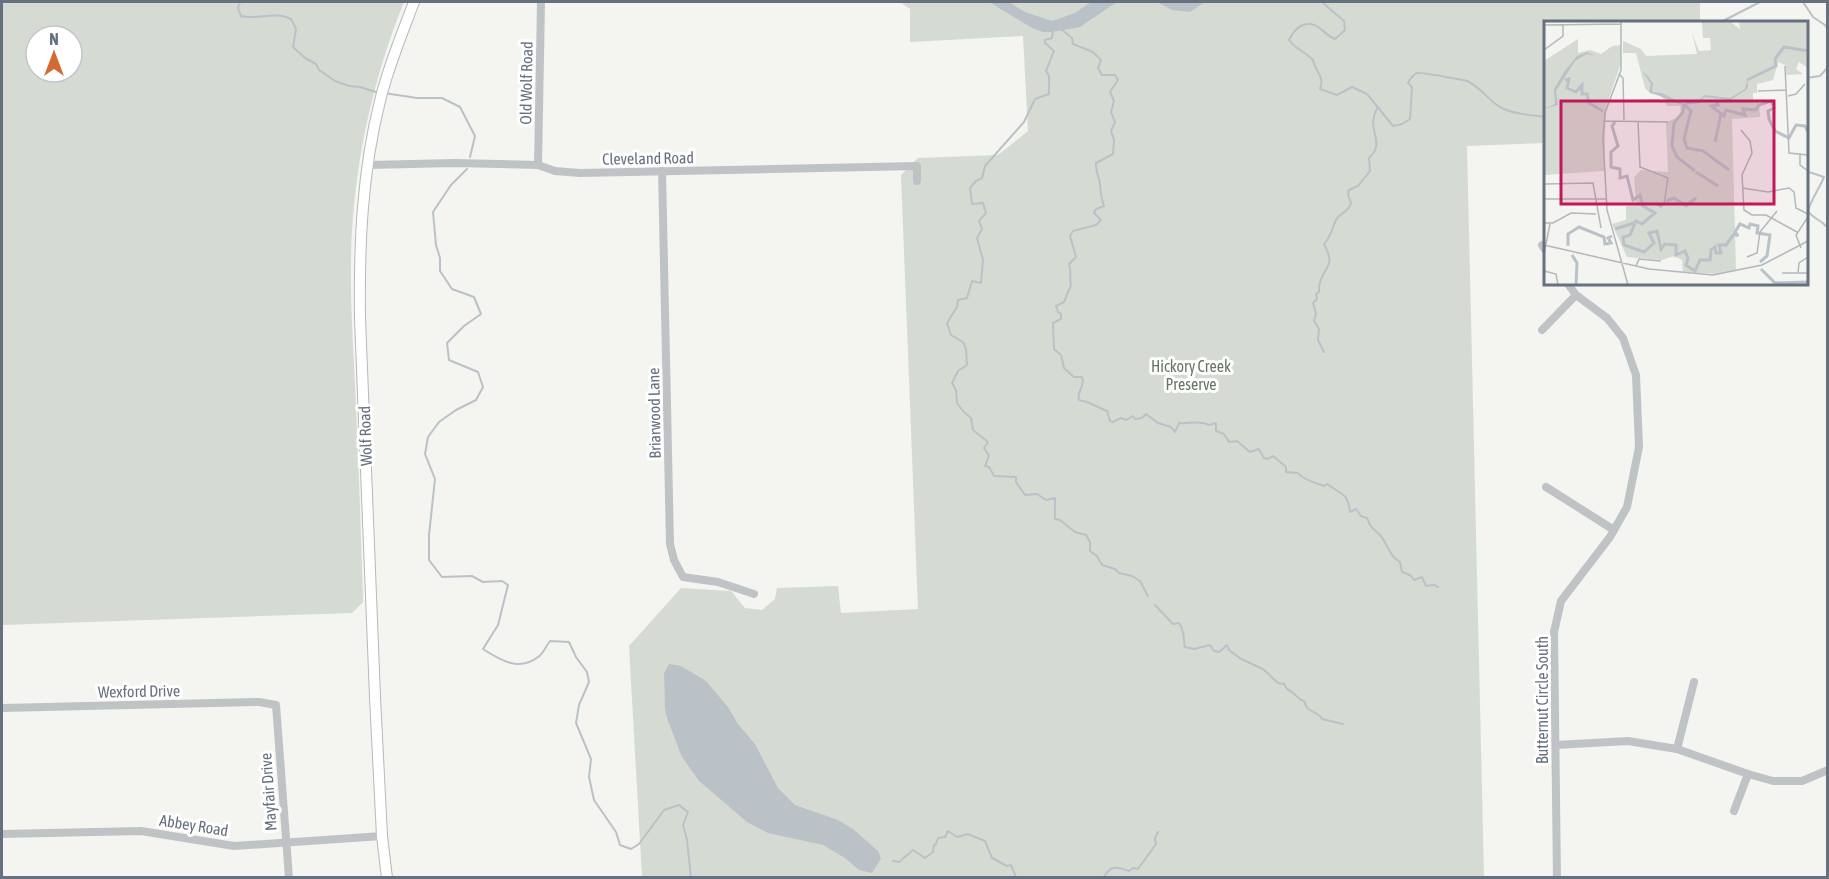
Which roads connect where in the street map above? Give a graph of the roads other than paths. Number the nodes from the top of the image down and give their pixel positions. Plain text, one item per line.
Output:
1 (414, 2) edge
2 (541, 2) edge
3 (368, 165) junction
4 (538, 165) junction
5 (662, 171) junction
6 (917, 181) dead end
7 (1569, 285) edge
8 (1576, 296) junction
9 (1542, 330) dead end
10 (1546, 487) dead end
11 (1614, 530) junction
12 (754, 594) dead end
13 (1694, 682) dead end
14 (276, 705) joint
15 (2, 708) edge
16 (1556, 746) junction
17 (1677, 749) junction
18 (1827, 770) edge
19 (1748, 774) junction
20 (1734, 810) dead end
21 (2, 834) edge
22 (382, 836) junction
23 (285, 843) junction
24 (289, 878) edge
25 (387, 878) edge
26 (1557, 878) edge

1 - 3 main road, Wolf Road
2 - 4 street, Old Wolf Road
3 - 4 street, Cleveland Road
3 - 22 main road, Wolf Road
4 - 5 street, Cleveland Road
5 - 6 street, Cleveland Road
5 - 12 street, Briarwood Lane
7 - 8 street, Butternut Circle South
8 - 9 street
8 - 11 street, Butternut Circle South
10 - 11 street
11 - 16 street, Butternut Circle South
13 - 17 street
14 - 15 street, Wexford Drive
14 - 23 street, Mayfair Drive
16 - 17 street
16 - 26 street, Butternut Circle South
17 - 19 street
18 - 19 street
19 - 20 street
21 - 23 street, Abbey Road
22 - 23 street, Abbey Road
22 - 25 main road, Wolf Road
23 - 24 street, Mayfair Drive

